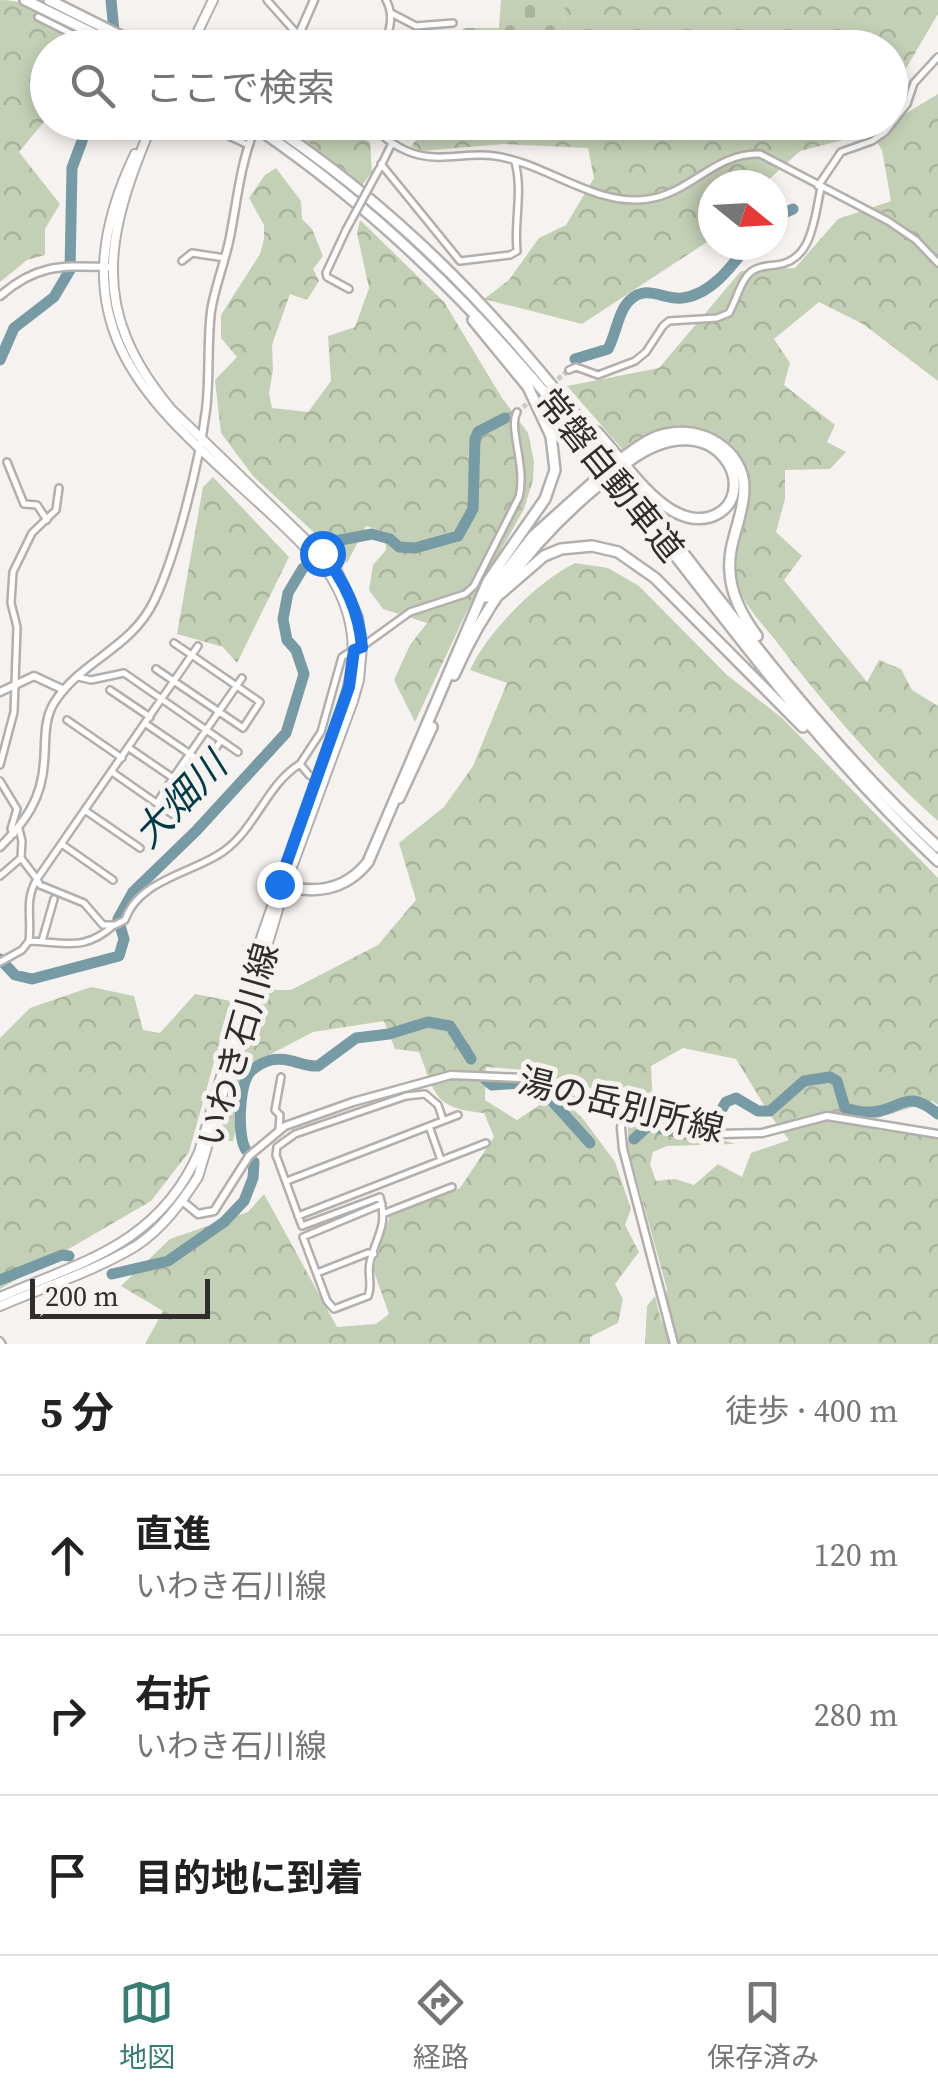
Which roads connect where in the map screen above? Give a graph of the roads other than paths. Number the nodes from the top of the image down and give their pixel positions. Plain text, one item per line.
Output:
1 (25, 0) edge
2 (49, 0) edge
3 (214, 0) edge
4 (267, 0) edge
5 (314, 0) edge
6 (386, 0) edge
7 (391, 13) junction
8 (38, 17) dead end
9 (454, 23) dead end
10 (64, 30) edge
11 (86, 30) edge
12 (108, 30) edge
13 (199, 30) edge
14 (294, 30) edge
15 (300, 30) edge
16 (389, 30) edge
17 (938, 57) edge
18 (908, 101) edge
19 (146, 140) edge
20 (237, 140) edge
21 (250, 140) edge
22 (272, 140) edge
23 (291, 140) edge
24 (388, 140) edge
25 (873, 140) edge
26 (392, 144) junction
27 (248, 145) junction
28 (516, 162) junction
29 (380, 167) junction
30 (819, 187) junction
31 (225, 258) junction
32 (182, 260) dead end
33 (938, 262) edge
34 (426, 264) junction
35 (106, 267) junction
36 (350, 289) dead end
37 (0, 296) edge
38 (528, 357) junction
39 (569, 370) tunnel mouth
40 (517, 412) dead end
41 (200, 441) junction
42 (8, 462) dead end
43 (59, 488) dead end
44 (47, 520) junction
45 (500, 594) junction
46 (481, 602) junction
47 (174, 643) dead end
48 (198, 646) dead end
49 (358, 648) junction
50 (192, 655) junction
51 (156, 670) dead end
52 (78, 677) junction
53 (242, 678) dead end
54 (174, 681) junction
55 (13, 684) junction
56 (236, 686) junction
57 (64, 690) junction
58 (110, 690) dead end
59 (0, 692) edge
60 (162, 699) junction
61 (219, 712) junction
62 (67, 720) dead end
63 (148, 720) junction
64 (206, 730) junction
65 (222, 740) junction
66 (129, 748) junction
67 (238, 752) dead end
68 (190, 754) junction
69 (122, 758) junction
70 (205, 764) junction
71 (300, 764) junction
72 (0, 765) edge
73 (858, 766) junction
74 (112, 772) junction
75 (218, 773) dead end
76 (174, 778) junction
77 (0, 780) edge
78 (320, 780) junction
79 (858, 782) junction
80 (185, 786) dead end
81 (157, 803) junction
82 (394, 804) junction
83 (86, 811) junction
84 (172, 814) dead end
85 (16, 832) junction
86 (63, 845) junction
87 (938, 847) edge
88 (0, 848) edge
89 (140, 848) dead end
90 (21, 858) junction
91 (938, 861) edge
92 (0, 876) edge
93 (37, 879) junction
94 (113, 880) dead end
95 (282, 885) junction
96 (54, 899) dead end
97 (117, 924) junction
98 (29, 941) junction
99 (42, 941) junction
100 (2, 961) edge
101 (281, 1077) dead end
102 (625, 1106) junction
103 (327, 1111) junction
104 (458, 1115) dead end
105 (444, 1120) junction
106 (330, 1121) junction
107 (429, 1126) junction
108 (279, 1130) junction
109 (938, 1134) edge
110 (486, 1143) dead end
111 (441, 1160) junction
112 (287, 1181) junction
113 (452, 1187) dead end
114 (179, 1198) junction
115 (382, 1204) junction
116 (384, 1214) junction
117 (298, 1216) junction
118 (374, 1254) junction
119 (316, 1273) junction
120 (0, 1297) edge
121 (0, 1306) edge
122 (674, 1344) edge

1 - 11 highway
2 - 12 highway
3 - 13 main road
4 - 14 street
5 - 15 street
6 - 7 street
7 - 9 street
7 - 16 street
8 - 10 street
17 - 18 street
19 - 35 main road, いわき石川線
20 - 27 street
21 - 27 street
22 - 34 highway, 常磐自動車道
23 - 38 highway, 常磐自動車道
24 - 26 street
25 - 30 street
26 - 28 street
26 - 29 street
27 - 31 street
28 - 29 street
28 - 30 street
29 - 36 street, bridge
30 - 33 street
30 - 39 street
31 - 32 street
31 - 41 street
34 - 46 highway
34 - 79 highway, 常磐自動車道
35 - 37 street
35 - 41 main road, いわき石川線
38 - 73 highway, 常磐自動車道
38 - 73 highway
40 - 49 street
41 - 49 main road, いわき石川線
41 - 52 street
42 - 44 street
43 - 44 street
44 - 55 street
45 - 46 highway
45 - 79 highway
45 - 82 highway
46 - 82 highway
47 - 50 street
48 - 50 street
49 - 71 street
49 - 78 main road, いわき石川線
50 - 54 street
50 - 56 street
51 - 54 street
52 - 57 street
52 - 60 street
53 - 56 street
54 - 60 street
54 - 61 street
55 - 57 street
55 - 59 street
55 - 72 street
56 - 61 street
56 - 61 street
57 - 85 street
58 - 63 street
60 - 63 street
60 - 64 street
61 - 64 street
62 - 69 street
63 - 66 street
63 - 68 street
64 - 65 street
64 - 68 street
65 - 67 street
65 - 70 street
66 - 69 street
66 - 76 street
68 - 70 street
68 - 76 street
69 - 74 street
70 - 75 street
71 - 78 street
71 - 97 street
73 - 87 highway, 常磐自動車道
74 - 81 street
74 - 83 street
76 - 80 street
76 - 81 street
77 - 85 street
78 - 95 main road, いわき石川線
79 - 91 highway, 常磐自動車道
81 - 84 street
82 - 95 highway
83 - 86 street
83 - 89 street
85 - 88 street
85 - 90 street
86 - 93 street
86 - 94 street
90 - 92 street
90 - 93 street
93 - 97 street
93 - 98 street
95 - 114 main road, いわき石川線
96 - 99 street
97 - 99 street
98 - 99 street
98 - 100 street
101 - 108 street
102 - 103 street, 湯の岳別所線
102 - 109 street, 湯の岳別所線
102 - 122 street
103 - 106 street
103 - 108 street, 湯の岳別所線
104 - 105 street
105 - 106 street
105 - 107 street
106 - 112 street
107 - 111 street
107 - 112 street
108 - 114 street, 湯の岳別所線
110 - 111 street
111 - 117 street
112 - 117 street
113 - 116 street
114 - 120 main road, いわき石川線
114 - 121 main road, いわき石川線
115 - 116 street
115 - 117 street
115 - 119 street
116 - 118 street
118 - 119 street
118 - 119 street

